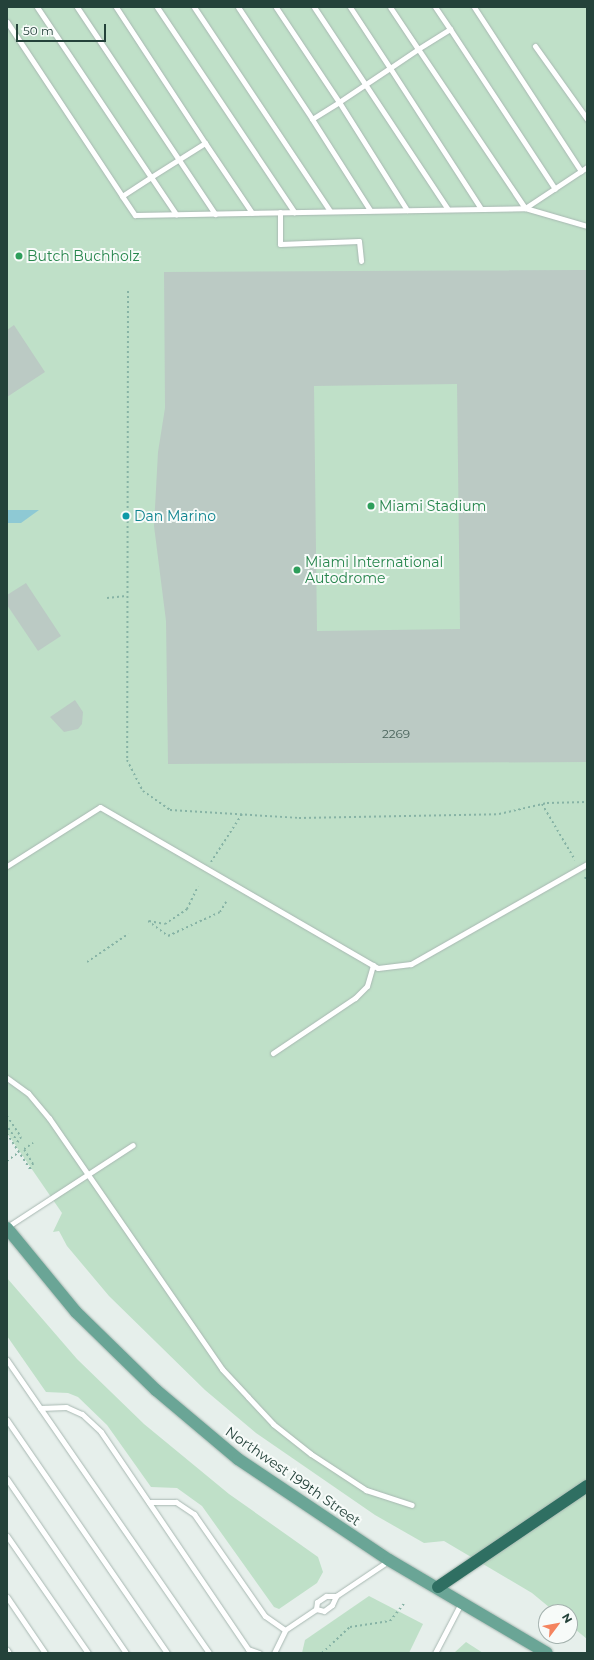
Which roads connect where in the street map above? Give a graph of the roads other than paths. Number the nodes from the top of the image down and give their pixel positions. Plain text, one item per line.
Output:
1 (37, 7) edge
2 (77, 7) edge
3 (116, 7) edge
4 (157, 7) edge
5 (194, 7) edge
6 (238, 7) edge
7 (276, 7) edge
8 (314, 7) edge
9 (350, 7) edge
10 (390, 7) edge
11 (435, 7) edge
12 (474, 7) edge
13 (7, 22) edge
14 (450, 29) junction
15 (535, 46) dead end
16 (418, 50) junction
17 (390, 68) junction
18 (365, 84) junction
19 (339, 102) junction
20 (587, 119) edge
21 (312, 120) junction
22 (205, 143) junction
23 (178, 159) junction
24 (587, 167) edge
25 (581, 171) junction
26 (151, 177) junction
27 (555, 189) junction
28 (122, 196) junction
29 (480, 207) junction
30 (447, 208) junction
31 (525, 208) junction
32 (370, 210) junction
33 (407, 210) junction
34 (330, 211) junction
35 (280, 212) junction
36 (294, 212) junction
37 (252, 213) junction
38 (176, 214) junction
39 (215, 214) junction
40 (587, 226) edge
41 (361, 261) dead end
42 (587, 864) edge
43 (7, 866) edge
44 (373, 965) junction
45 (273, 1053) dead end
46 (7, 1078) edge
47 (133, 1145) dead end
48 (87, 1174) junction
49 (7, 1228) edge
50 (7, 1360) edge
51 (40, 1408) junction
52 (7, 1420) edge
53 (7, 1479) edge
54 (587, 1486) edge
55 (149, 1502) junction
56 (412, 1505) dead end
57 (7, 1536) edge
58 (389, 1560) junction
59 (438, 1586) junction
60 (336, 1596) junction
61 (7, 1597) edge
62 (462, 1600) junction
63 (316, 1609) junction
64 (285, 1630) junction
65 (7, 1650) edge
66 (9, 1653) edge
67 (45, 1653) edge
68 (88, 1653) edge
69 (126, 1653) edge
70 (167, 1653) edge
71 (209, 1653) edge
72 (259, 1653) edge
73 (274, 1653) edge
74 (435, 1653) edge
75 (547, 1653) edge

1 - 26 lane
2 - 23 lane
3 - 22 lane
4 - 36 lane
5 - 34 lane
6 - 21 lane
7 - 19 lane
8 - 18 lane
9 - 17 lane
10 - 16 lane
11 - 14 lane
12 - 25 lane
13 - 28 lane
14 - 16 lane
14 - 27 lane
15 - 20 lane
16 - 17 lane
16 - 31 lane
17 - 18 lane
17 - 29 lane
18 - 19 lane
18 - 30 lane
19 - 21 lane
19 - 33 lane
21 - 32 lane
22 - 23 lane
22 - 37 lane
23 - 26 lane
23 - 39 lane
24 - 25 lane
25 - 27 lane
26 - 28 lane
26 - 38 lane
27 - 31 lane
28 - 38 lane
29 - 30 lane
29 - 31 lane
30 - 33 lane
31 - 40 lane
32 - 33 lane
32 - 34 lane
34 - 36 lane
35 - 36 lane
35 - 37 lane
35 - 41 lane
37 - 39 lane
38 - 39 lane
42 - 44 lane
43 - 44 lane
44 - 45 lane
46 - 48 lane
47 - 48 lane
48 - 49 lane
48 - 56 lane
49 - 58 main road, Northwest 199th Street
50 - 51 lane
51 - 55 lane
51 - 71 lane
52 - 70 lane
53 - 69 lane
54 - 59 highway
55 - 64 lane
55 - 72 lane
57 - 68 lane
58 - 59 main road, Northwest 199th Street
58 - 60 lane
59 - 62 main road, Northwest 199th Street
60 - 63 lane
60 - 63 lane
61 - 67 lane
62 - 74 lane
62 - 75 main road, Northwest 199th Street
63 - 64 lane
64 - 73 lane
65 - 66 lane

